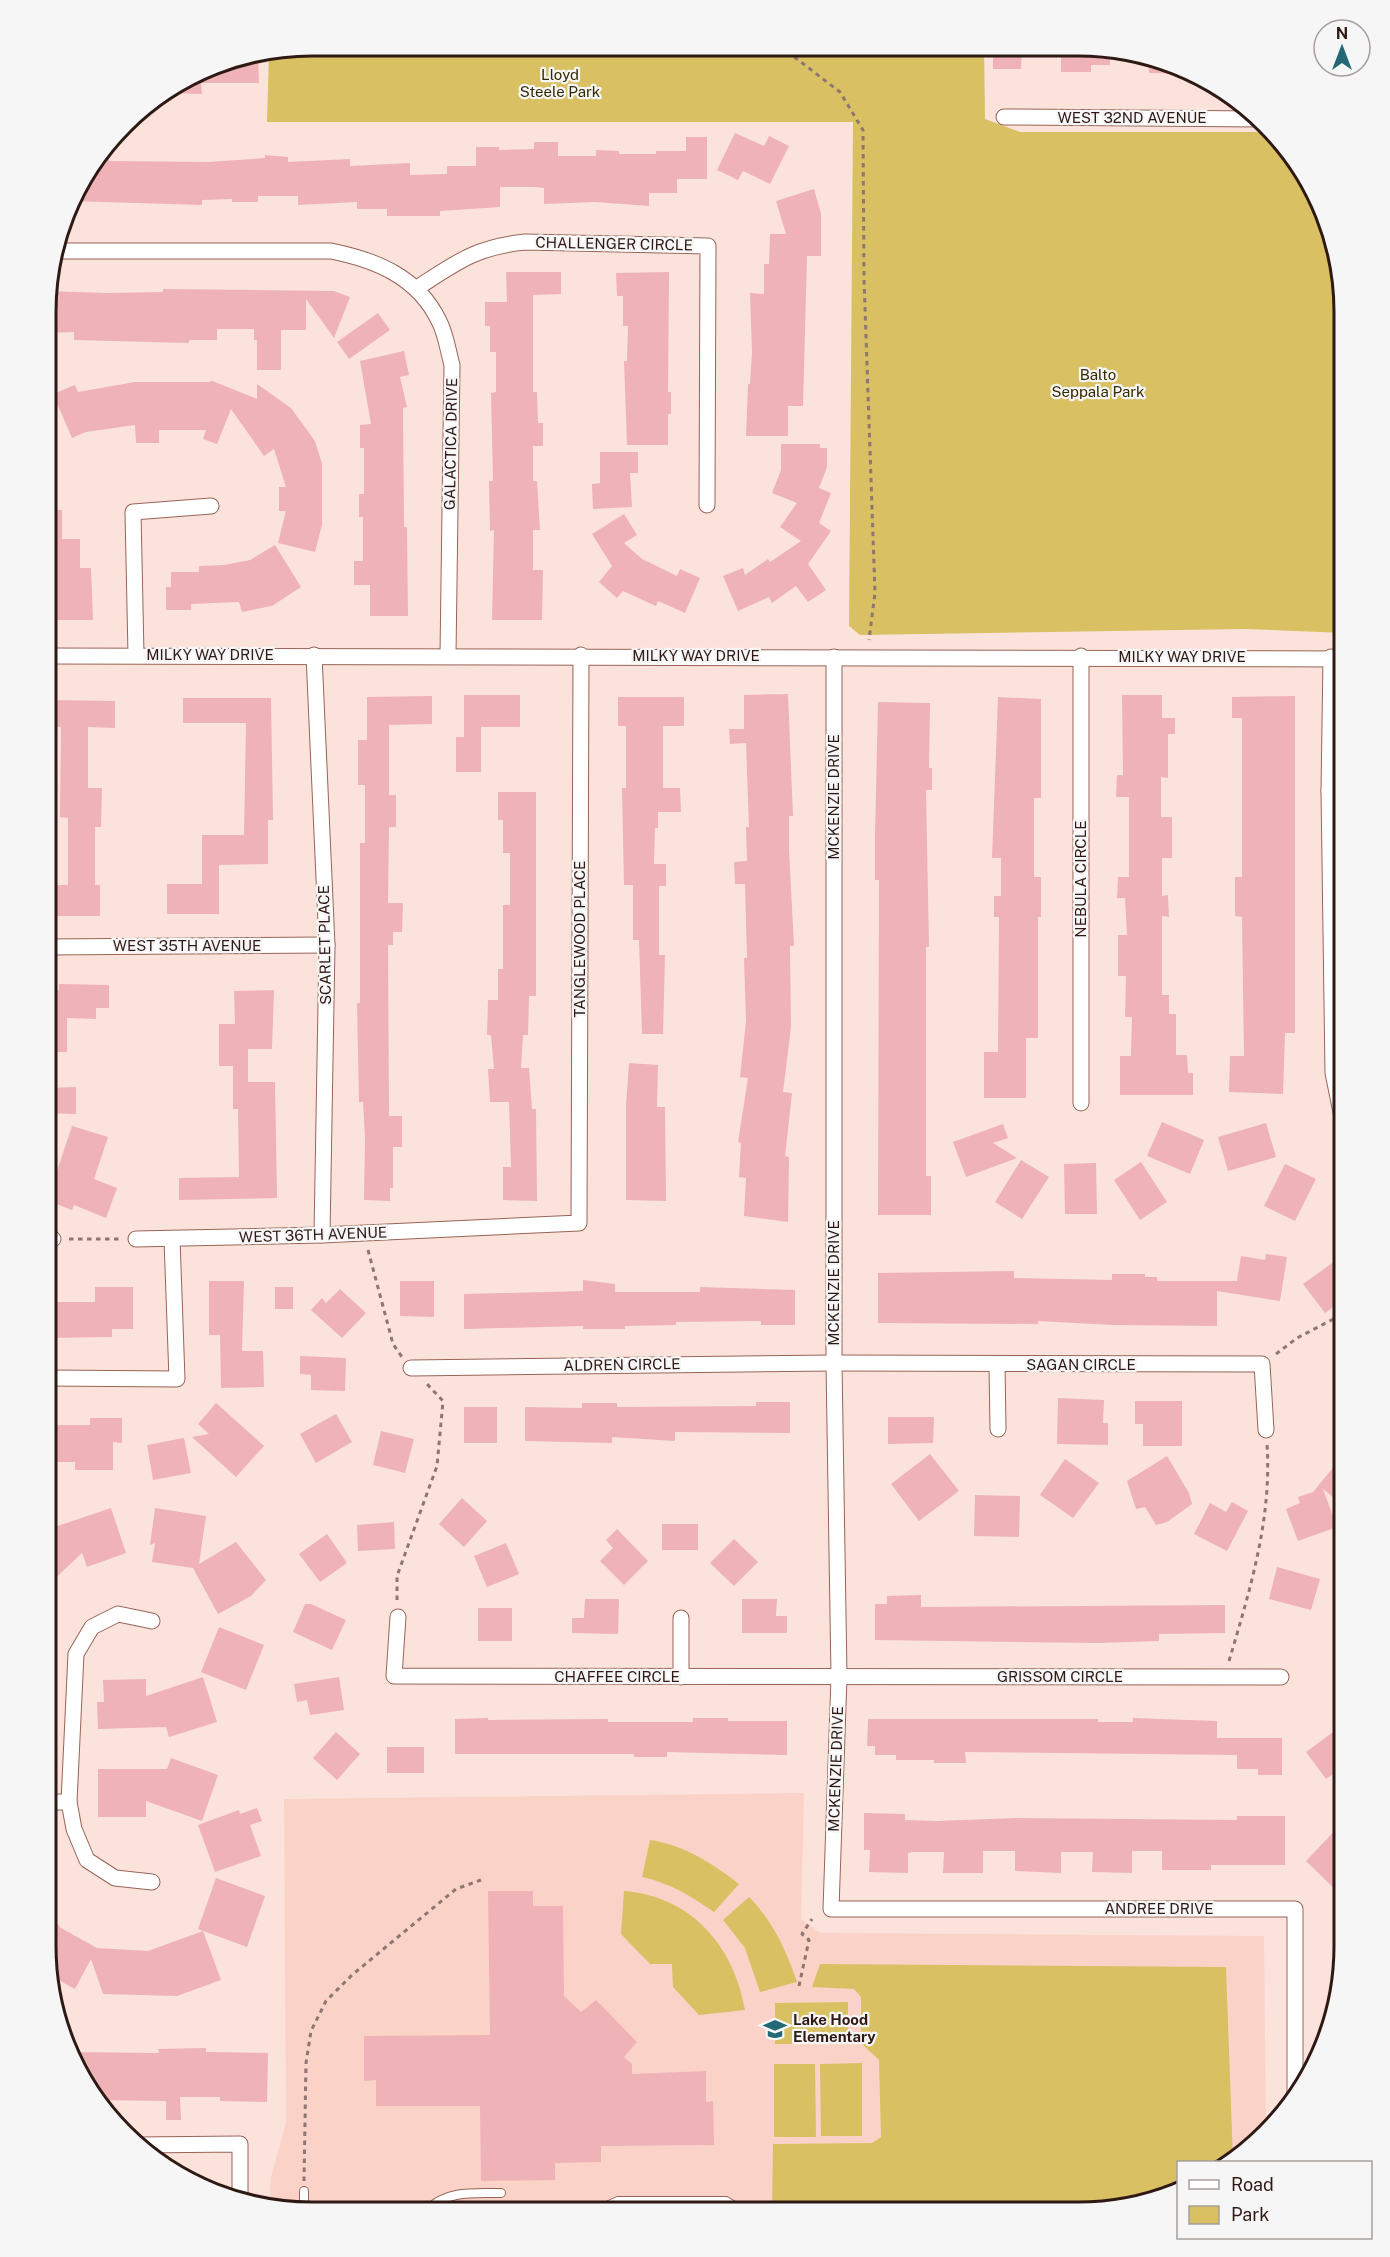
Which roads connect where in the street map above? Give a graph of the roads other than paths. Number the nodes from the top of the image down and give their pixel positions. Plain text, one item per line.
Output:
1 (1004, 117) dead end
2 (1247, 119) edge
3 (63, 250) edge
4 (417, 288) junction
5 (707, 505) dead end
6 (211, 506) dead end
7 (314, 654) junction
8 (136, 655) junction
9 (448, 655) junction
10 (56, 656) edge
11 (581, 656) junction
12 (1081, 656) junction
13 (834, 657) junction
14 (1334, 658) edge
15 (1334, 717) edge
16 (1329, 791) junction
17 (1334, 791) edge
18 (327, 945) junction
19 (56, 947) edge
20 (1334, 1077) edge
21 (1081, 1103) dead end
22 (579, 1224) joint
23 (322, 1235) junction
24 (136, 1239) road end
25 (172, 1239) junction
26 (834, 1363) junction
27 (997, 1365) junction
28 (411, 1368) road end
29 (56, 1378) edge
30 (998, 1429) dead end
31 (1266, 1430) road end
32 (397, 1612) road end
33 (681, 1618) dead end
34 (152, 1621) dead end
35 (681, 1677) junction
36 (839, 1677) junction
37 (1281, 1677) dead end
38 (56, 1802) edge
39 (69, 1802) junction
40 (152, 1882) dead end
41 (831, 1909) joint
42 (1294, 2083) edge
43 (151, 2145) edge
44 (240, 2191) edge
45 (304, 2192) road end
46 (501, 2193) dead end
47 (304, 2202) edge
48 (438, 2202) edge
49 (619, 2202) edge
50 (728, 2202) edge

1 - 2 street, WEST 32ND AVENUE
3 - 4 street, GALACTICA DRIVE
4 - 5 street, CHALLENGER CIRCLE
4 - 9 street, GALACTICA DRIVE
6 - 8 street
7 - 8 street, MILKY WAY DRIVE
7 - 9 street, MILKY WAY DRIVE
7 - 18 street, SCARLET PLACE
8 - 10 street, MILKY WAY DRIVE
9 - 11 street, MILKY WAY DRIVE
11 - 13 street, MILKY WAY DRIVE
11 - 22 street, TANGLEWOOD PLACE
12 - 13 street, MILKY WAY DRIVE
12 - 14 street, MILKY WAY DRIVE
12 - 21 street, NEBULA CIRCLE
13 - 26 street, MCKENZIE DRIVE
15 - 16 street
16 - 17 street
16 - 20 street
18 - 19 street, WEST 35TH AVENUE
18 - 23 street, SCARLET PLACE
22 - 23 street, WEST 36TH AVENUE
23 - 25 street, WEST 36TH AVENUE
24 - 25 street, WEST 36TH AVENUE
25 - 29 street
26 - 27 street, SAGAN CIRCLE
26 - 28 street, ALDREN CIRCLE
26 - 36 street, MCKENZIE DRIVE
27 - 30 street
27 - 31 street, SAGAN CIRCLE
32 - 35 street, CHAFFEE CIRCLE
33 - 35 street
34 - 39 street
35 - 36 street, CHAFFEE CIRCLE
36 - 37 street, GRISSOM CIRCLE
36 - 41 street, MCKENZIE DRIVE
38 - 39 street
39 - 40 street
41 - 42 street, ANDREE DRIVE
43 - 44 street
45 - 47 lane
46 - 48 lane
49 - 50 lane

